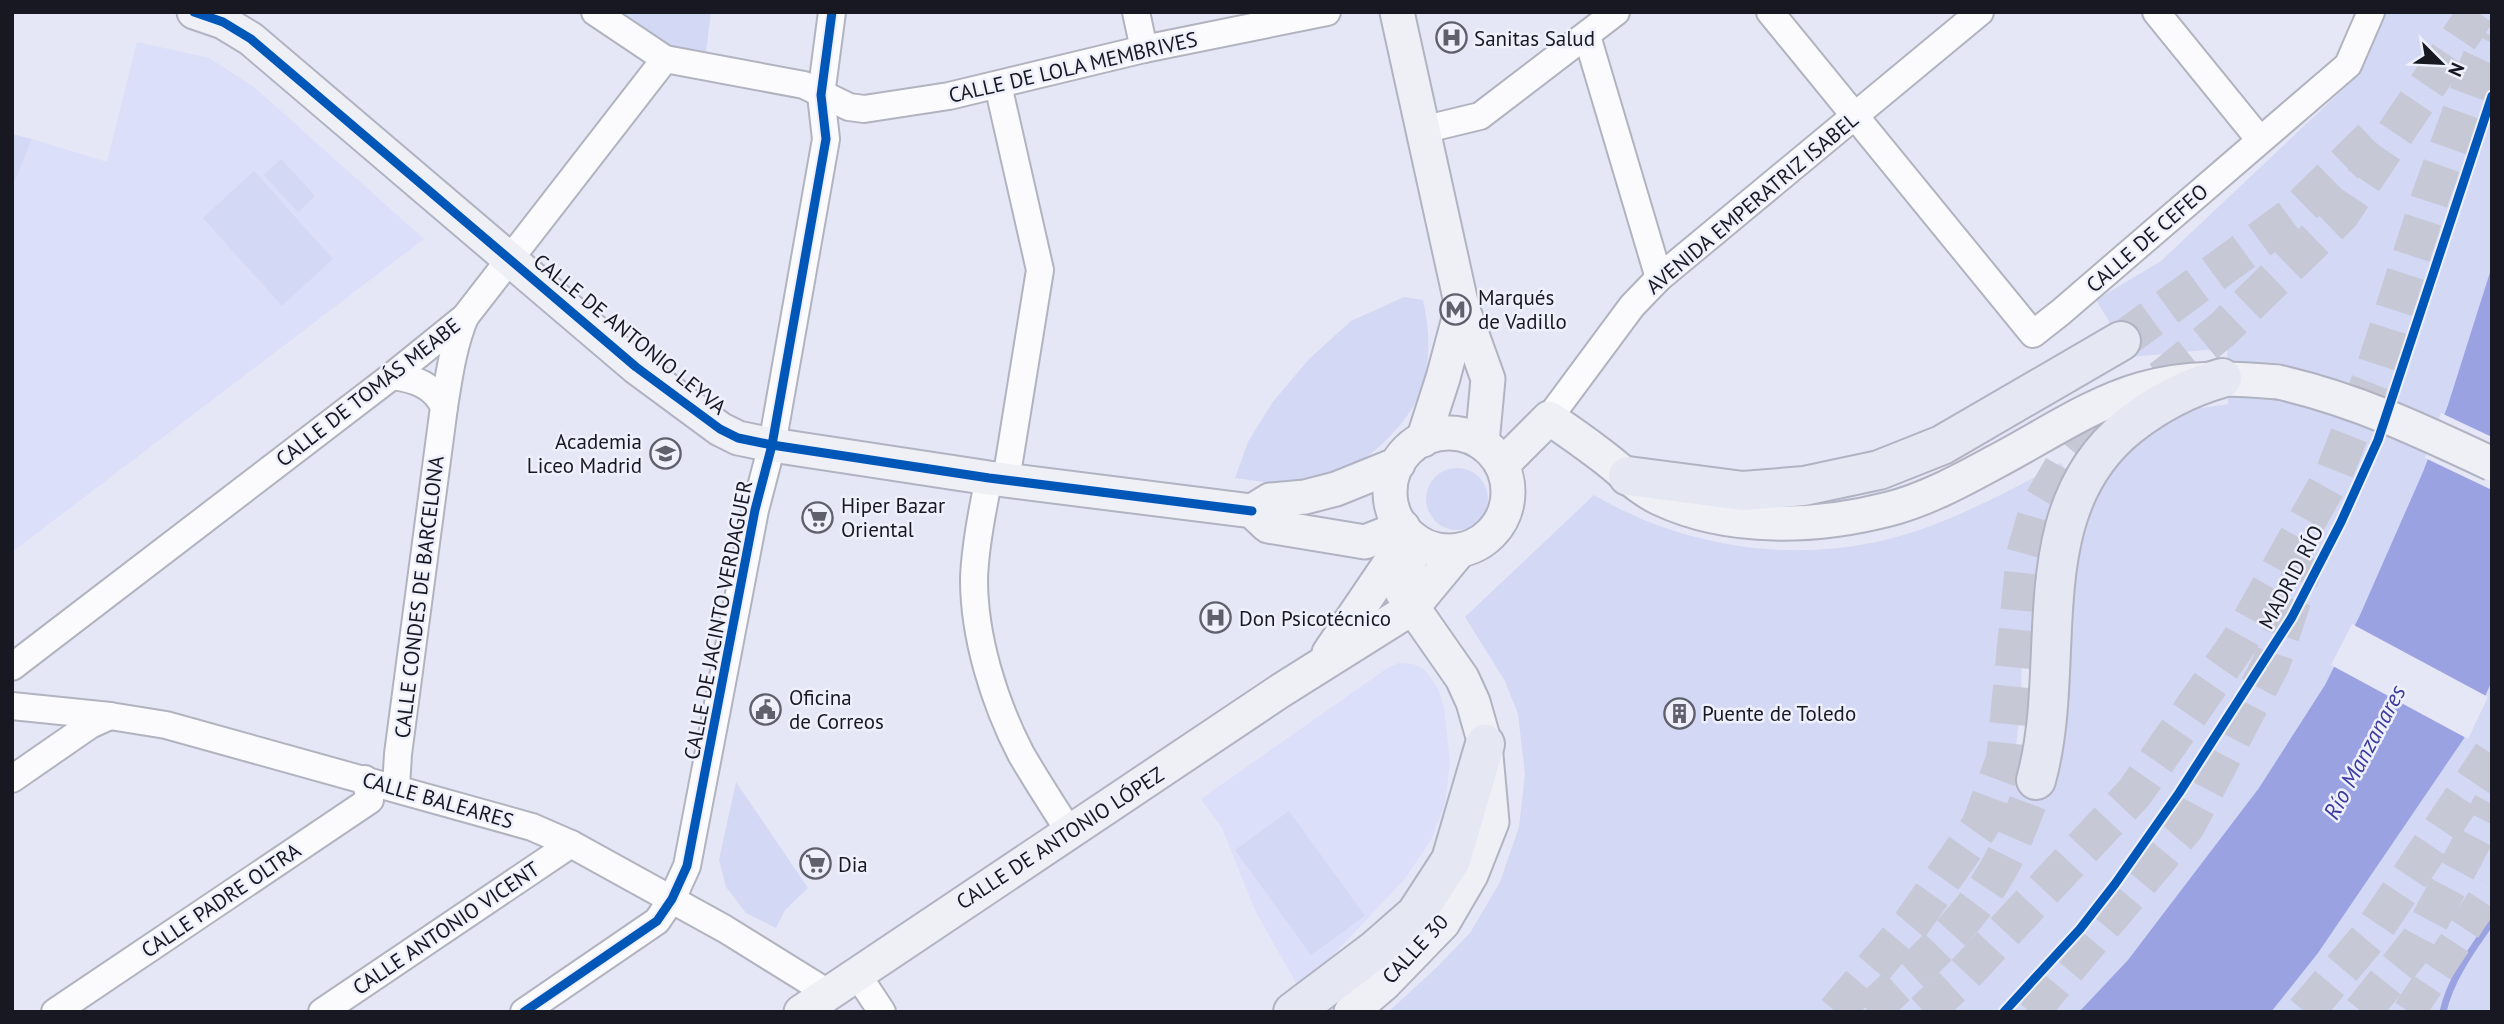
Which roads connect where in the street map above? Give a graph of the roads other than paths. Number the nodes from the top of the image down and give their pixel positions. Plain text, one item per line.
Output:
1 (194, 12) edge
2 (595, 12) edge
3 (832, 12) edge
4 (1136, 12) edge
5 (1327, 12) edge
6 (1397, 12) edge
7 (1616, 12) edge
8 (1770, 12) edge
9 (1980, 12) edge
10 (2156, 12) edge
11 (2371, 12) edge
12 (1587, 36) junction
13 (1144, 49) junction
14 (665, 59) junction
15 (998, 85) junction
16 (821, 95) junction
17 (1855, 116) junction
18 (1422, 130) junction
19 (2260, 140) junction
20 (508, 259) junction
21 (1658, 278) junction
22 (1462, 307) junction
23 (465, 317) junction
24 (2121, 341) tunnel mouth
25 (392, 376) junction
26 (2222, 378) junction
27 (444, 407) junction
28 (1549, 418) junction
29 (1423, 440) junction
30 (772, 445) junction
31 (1492, 454) junction
32 (1398, 464) junction
33 (2492, 464) edge
34 (1628, 476) junction
35 (997, 479) junction
36 (1252, 511) junction
37 (1409, 534) junction
38 (1460, 550) junction
39 (1412, 608) junction
40 (1319, 666) junction
41 (12, 667) edge
42 (12, 706) edge
43 (110, 716) junction
44 (1485, 744) junction
45 (12, 779) edge
46 (365, 779) junction
47 (2036, 780) tunnel mouth
48 (396, 787) junction
49 (1069, 831) junction
50 (571, 844) junction
51 (672, 899) junction
52 (857, 974) junction
53 (815, 1002) edge
54 (55, 1012) edge
55 (322, 1012) edge
56 (524, 1012) edge
57 (882, 1012) edge
58 (1293, 1012) edge
59 (1326, 1012) edge
60 (1351, 1012) edge

1 - 20 main road, CALLE DE ANTONIO LEYVA
2 - 14 street
3 - 16 street, CALLE DE JACINTO VERDAGUER
4 - 13 street
5 - 13 street, CALLE DE LOLA MEMBRIVES
6 - 18 main road
7 - 12 street
8 - 17 street
9 - 17 street, AVENIDA EMPERATRIZ ISABEL
10 - 19 street
11 - 19 street, CALLE DE CEFEO
12 - 18 street
12 - 21 street
13 - 15 street, CALLE DE LOLA MEMBRIVES
14 - 16 street, CALLE DE LOLA MEMBRIVES
14 - 20 street, CALLE DE TOMÁS MEABE
15 - 16 street, CALLE DE LOLA MEMBRIVES
15 - 35 street
16 - 30 street, CALLE DE JACINTO VERDAGUER
17 - 19 street, CALLE DE CEFEO
17 - 21 street, AVENIDA EMPERATRIZ ISABEL
18 - 22 main road
20 - 23 street, CALLE DE TOMÁS MEABE
20 - 30 main road, CALLE DE ANTONIO LEYVA
21 - 28 street, AVENIDA EMPERATRIZ ISABEL
22 - 29 main road
22 - 31 main road
23 - 25 street, CALLE DE TOMÁS MEABE
23 - 27 street, CALLE CONDES DE BARCELONA
24 - 34 highway
25 - 27 street
25 - 41 street, CALLE DE TOMÁS MEABE
26 - 33 main road, bridge
26 - 34 main road
26 - 47 highway
27 - 48 street, CALLE CONDES DE BARCELONA
28 - 31 main road
28 - 34 main road
29 - 31 main road
29 - 32 main road
30 - 35 main road, CALLE DE ANTONIO LEYVA
30 - 51 street, CALLE DE JACINTO VERDAGUER
31 - 38 main road
32 - 36 main road, CALLE DE ANTONIO LEYVA
32 - 37 main road
35 - 36 main road, CALLE DE ANTONIO LEYVA
35 - 49 street
36 - 37 main road, CALLE DE ANTONIO LEYVA
37 - 38 main road
37 - 39 main road
37 - 40 main road, CALLE DE ANTONIO LÓPEZ
38 - 39 main road, CALLE DE ANTONIO LÓPEZ
39 - 40 main road, CALLE DE ANTONIO LÓPEZ
39 - 44 main road, CALLE 30
40 - 49 main road, CALLE DE ANTONIO LÓPEZ
42 - 43 street, CALLE BALEARES
43 - 45 street
43 - 46 street, CALLE BALEARES
44 - 58 highway
44 - 59 highway
44 - 60 main road, CALLE 30
46 - 48 street, CALLE BALEARES
46 - 54 street, CALLE PADRE OLTRA
48 - 50 street, CALLE BALEARES
49 - 52 main road, CALLE DE ANTONIO LÓPEZ
50 - 51 street, CALLE BALEARES
50 - 55 street, CALLE ANTONIO VICENT
51 - 53 street, CALLE BALEARES
51 - 56 street, CALLE DE JACINTO VERDAGUER
52 - 53 main road, CALLE DE ANTONIO LÓPEZ
52 - 57 street

